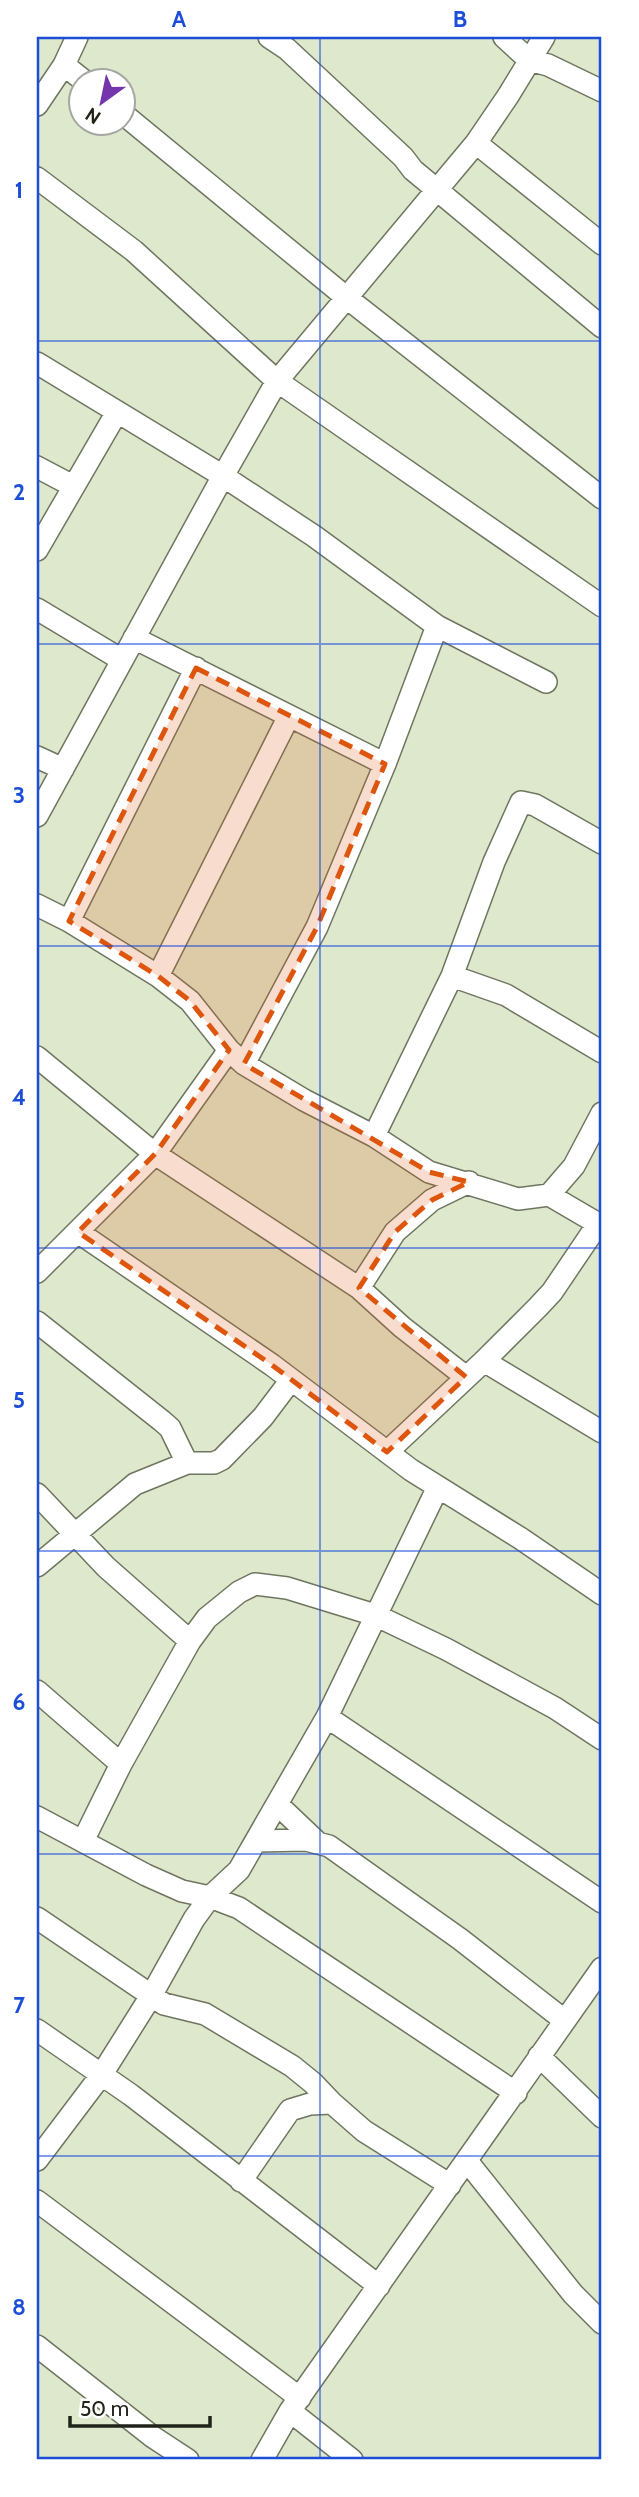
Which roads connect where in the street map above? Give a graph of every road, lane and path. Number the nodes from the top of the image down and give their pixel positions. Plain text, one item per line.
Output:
1 (77, 37) edge
2 (269, 37) edge
3 (504, 37) edge
4 (544, 37) edge
5 (529, 60) junction
6 (64, 65) joint
7 (602, 91) edge
8 (37, 105) edge
9 (136, 125) edge
10 (476, 143) junction
11 (37, 178) edge
12 (436, 190) junction
13 (602, 244) edge
14 (347, 298) junction
15 (602, 327) edge
16 (37, 363) edge
17 (277, 381) junction
18 (117, 412) junction
19 (37, 467) edge
20 (223, 476) junction
21 (73, 486) junction
22 (602, 498) edge
23 (37, 550) edge
24 (602, 606) edge
25 (37, 609) edge
26 (437, 626) junction
27 (134, 638) junction
28 (122, 660) junction
29 (196, 668) junction
30 (546, 682) dead end
31 (289, 716) junction
32 (37, 757) edge
33 (384, 764) junction
34 (63, 769) junction
35 (37, 816) edge
36 (602, 843) edge
37 (37, 905) edge
38 (69, 921) junction
39 (452, 975) junction
40 (158, 976) junction
41 (602, 1052) edge
42 (37, 1057) edge
43 (237, 1057) junction
44 (602, 1113) edge
45 (374, 1136) junction
46 (155, 1154) junction
47 (469, 1182) junction
48 (549, 1195) junction
49 (600, 1225) edge
50 (78, 1233) junction
51 (37, 1272) edge
52 (359, 1288) junction
53 (37, 1322) edge
54 (484, 1361) junction
55 (466, 1377) junction
56 (290, 1380) junction
57 (602, 1432) edge
58 (387, 1452) junction
59 (187, 1463) junction
60 (438, 1487) junction
61 (37, 1494) edge
62 (77, 1535) junction
63 (37, 1566) edge
64 (602, 1594) edge
65 (376, 1615) junction
66 (190, 1641) junction
67 (37, 1691) edge
68 (327, 1717) junction
69 (602, 1738) edge
70 (121, 1764) junction
71 (277, 1804) junction
72 (37, 1817) edge
73 (83, 1841) junction
74 (256, 1841) junction
75 (316, 1841) junction
76 (239, 1870) junction
77 (182, 1891) junction
78 (210, 1897) junction
79 (602, 1902) edge
80 (239, 1908) junction
81 (37, 1918) edge
82 (194, 1919) junction
83 (599, 1982) edge
84 (151, 1996) junction
85 (564, 2020) junction
86 (37, 2030) edge
87 (539, 2056) junction
88 (102, 2074) junction
89 (516, 2093) junction
90 (332, 2104) junction
91 (602, 2117) edge
92 (37, 2160) edge
93 (467, 2161) junction
94 (241, 2181) junction
95 (450, 2185) junction
96 (37, 2201) edge
97 (379, 2286) junction
98 (602, 2323) edge
99 (37, 2346) edge
100 (295, 2405) junction
101 (188, 2460) edge
102 (262, 2460) edge
103 (352, 2460) edge

1 - 6 street
2 - 12 street
3 - 5 street
4 - 5 street
5 - 7 street
5 - 10 street
6 - 8 street
9 - 14 street
10 - 12 street
10 - 13 street
11 - 17 street
12 - 14 street
12 - 15 street
14 - 17 street
14 - 22 street
16 - 18 street
17 - 20 street
17 - 24 street
18 - 20 street
18 - 21 street
19 - 21 street
20 - 26 street
20 - 27 street
21 - 23 street
25 - 28 street
26 - 30 street
26 - 33 street
27 - 28 street
27 - 29 street
28 - 34 street
29 - 31 street
29 - 38 street
31 - 33 street
31 - 40 street
32 - 34 street
33 - 43 street
34 - 35 street
36 - 39 street
37 - 38 street
38 - 40 street
39 - 41 street
39 - 45 street
40 - 43 street
42 - 46 street
43 - 45 street
43 - 46 street
44 - 48 street
45 - 47 street
46 - 50 street
46 - 52 street
47 - 48 street
47 - 52 street
48 - 49 street
49 - 54 street
50 - 51 street
50 - 56 street
52 - 55 street
53 - 59 street
54 - 55 street
54 - 57 street
55 - 58 street
56 - 58 street
56 - 59 street
58 - 60 street
59 - 62 street
60 - 64 street
60 - 65 street
61 - 62 street
62 - 63 street
62 - 66 street
65 - 66 street
65 - 68 street
65 - 69 street
66 - 70 street
67 - 70 street
68 - 71 street
68 - 79 street
70 - 73 street
71 - 74 street
71 - 75 street
72 - 73 street
73 - 77 street
74 - 75 street
74 - 76 street
75 - 85 street
76 - 78 street
76 - 80 street
77 - 78 street
77 - 82 street
78 - 80 street
78 - 82 street
80 - 89 street
81 - 84 street
82 - 84 street
83 - 85 street
84 - 88 street
84 - 90 street
85 - 87 street
86 - 88 street
87 - 89 street
87 - 91 street
88 - 92 street
88 - 94 street
89 - 93 street
90 - 94 street
90 - 95 street
93 - 95 street
93 - 98 street
94 - 97 street
95 - 97 street
96 - 100 street
97 - 100 street
99 - 101 street
100 - 102 street
100 - 103 street

